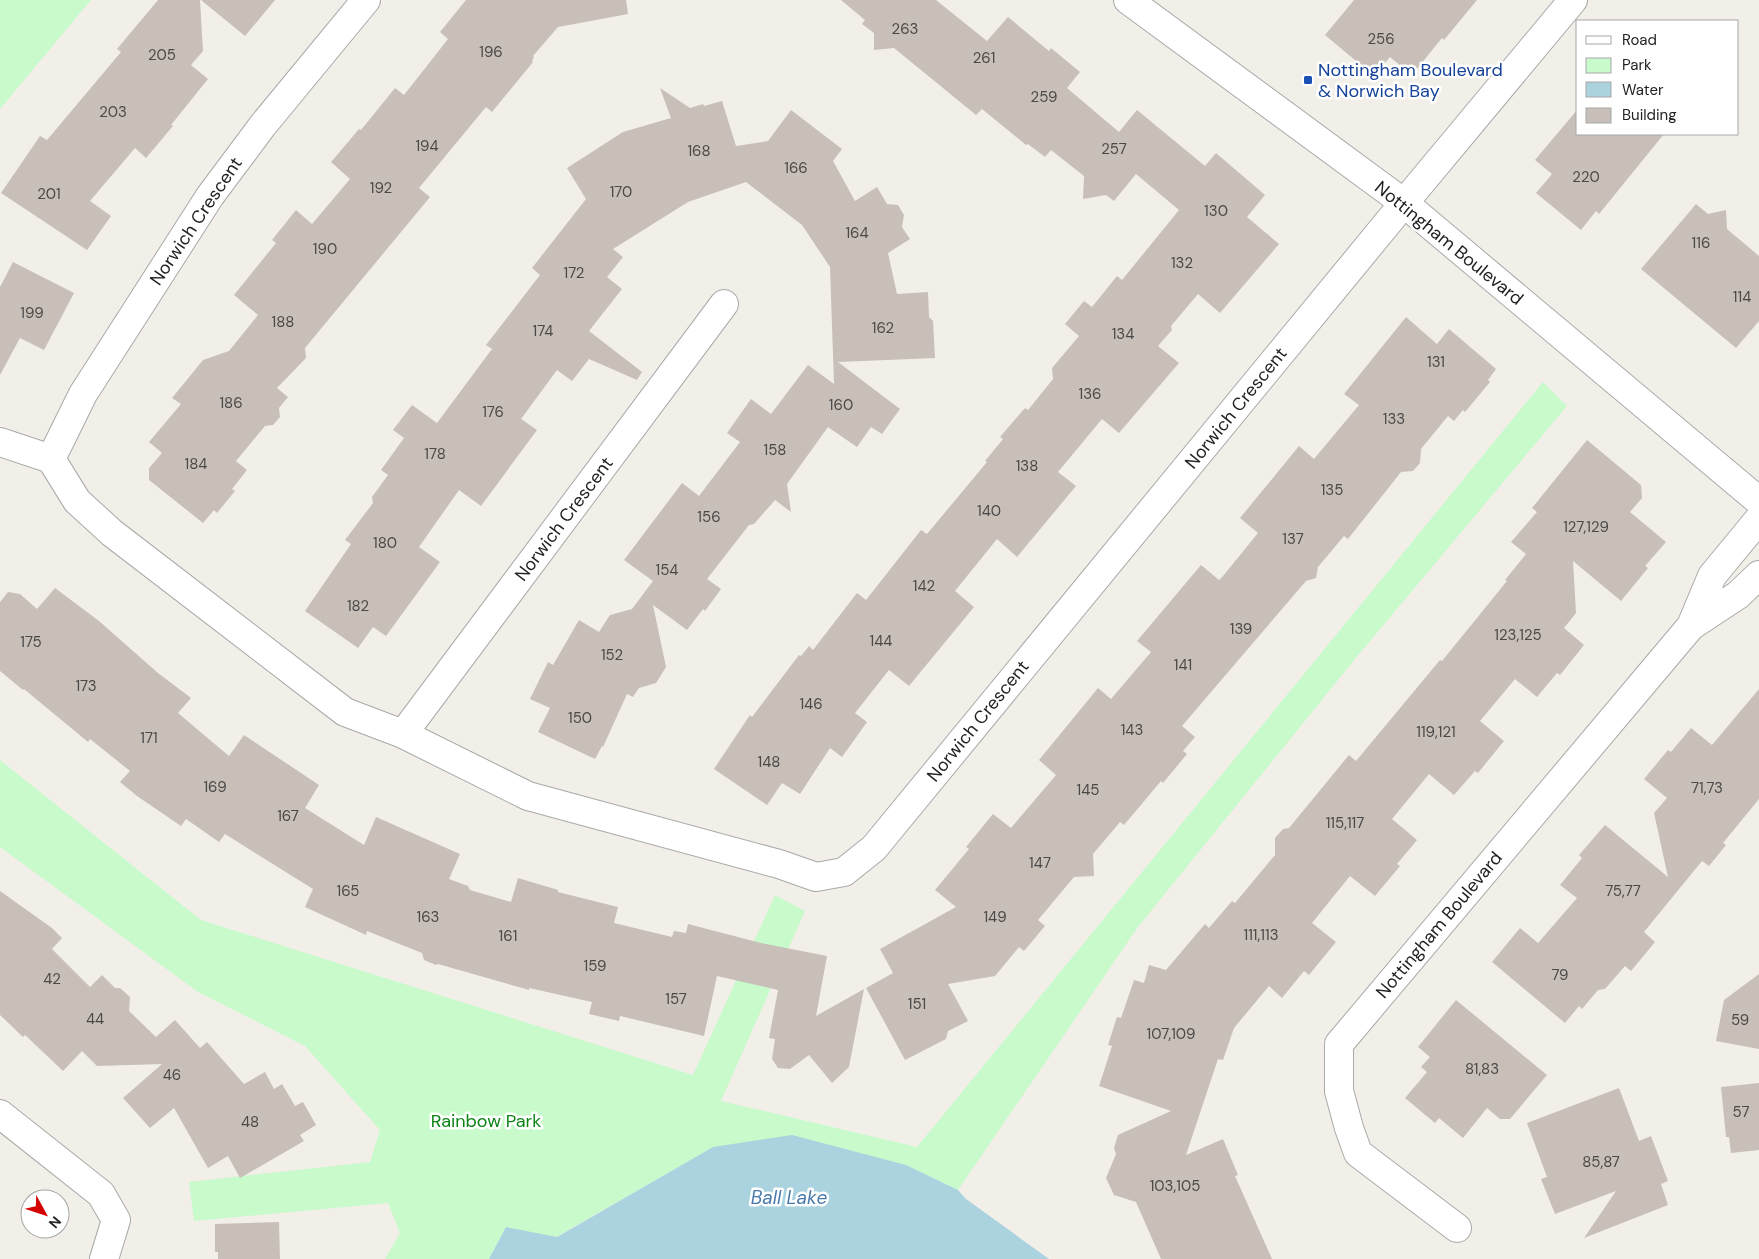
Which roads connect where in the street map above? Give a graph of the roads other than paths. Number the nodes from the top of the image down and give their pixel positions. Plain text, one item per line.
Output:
1 (366, 0) edge
2 (1128, 0) edge
3 (1573, 0) edge
4 (1404, 203) junction
5 (724, 304) dead end
6 (0, 442) edge
7 (51, 459) junction
8 (1759, 501) edge
9 (1759, 519) edge
10 (1759, 574) edge
11 (1691, 626) junction
12 (403, 734) junction
13 (0, 1114) edge
14 (1457, 1228) dead end
15 (104, 1259) edge

1 - 7 street, Norwich Crescent
2 - 4 street, Nottingham Boulevard
3 - 4 street, Norwich Crescent
4 - 8 street, Nottingham Boulevard
4 - 12 street, Norwich Crescent
5 - 12 street, Norwich Crescent
6 - 7 street
7 - 12 street, Norwich Crescent
9 - 11 street, Nottingham Boulevard
10 - 11 street, Nottingham Boulevard
11 - 14 street, Nottingham Boulevard
13 - 15 street

